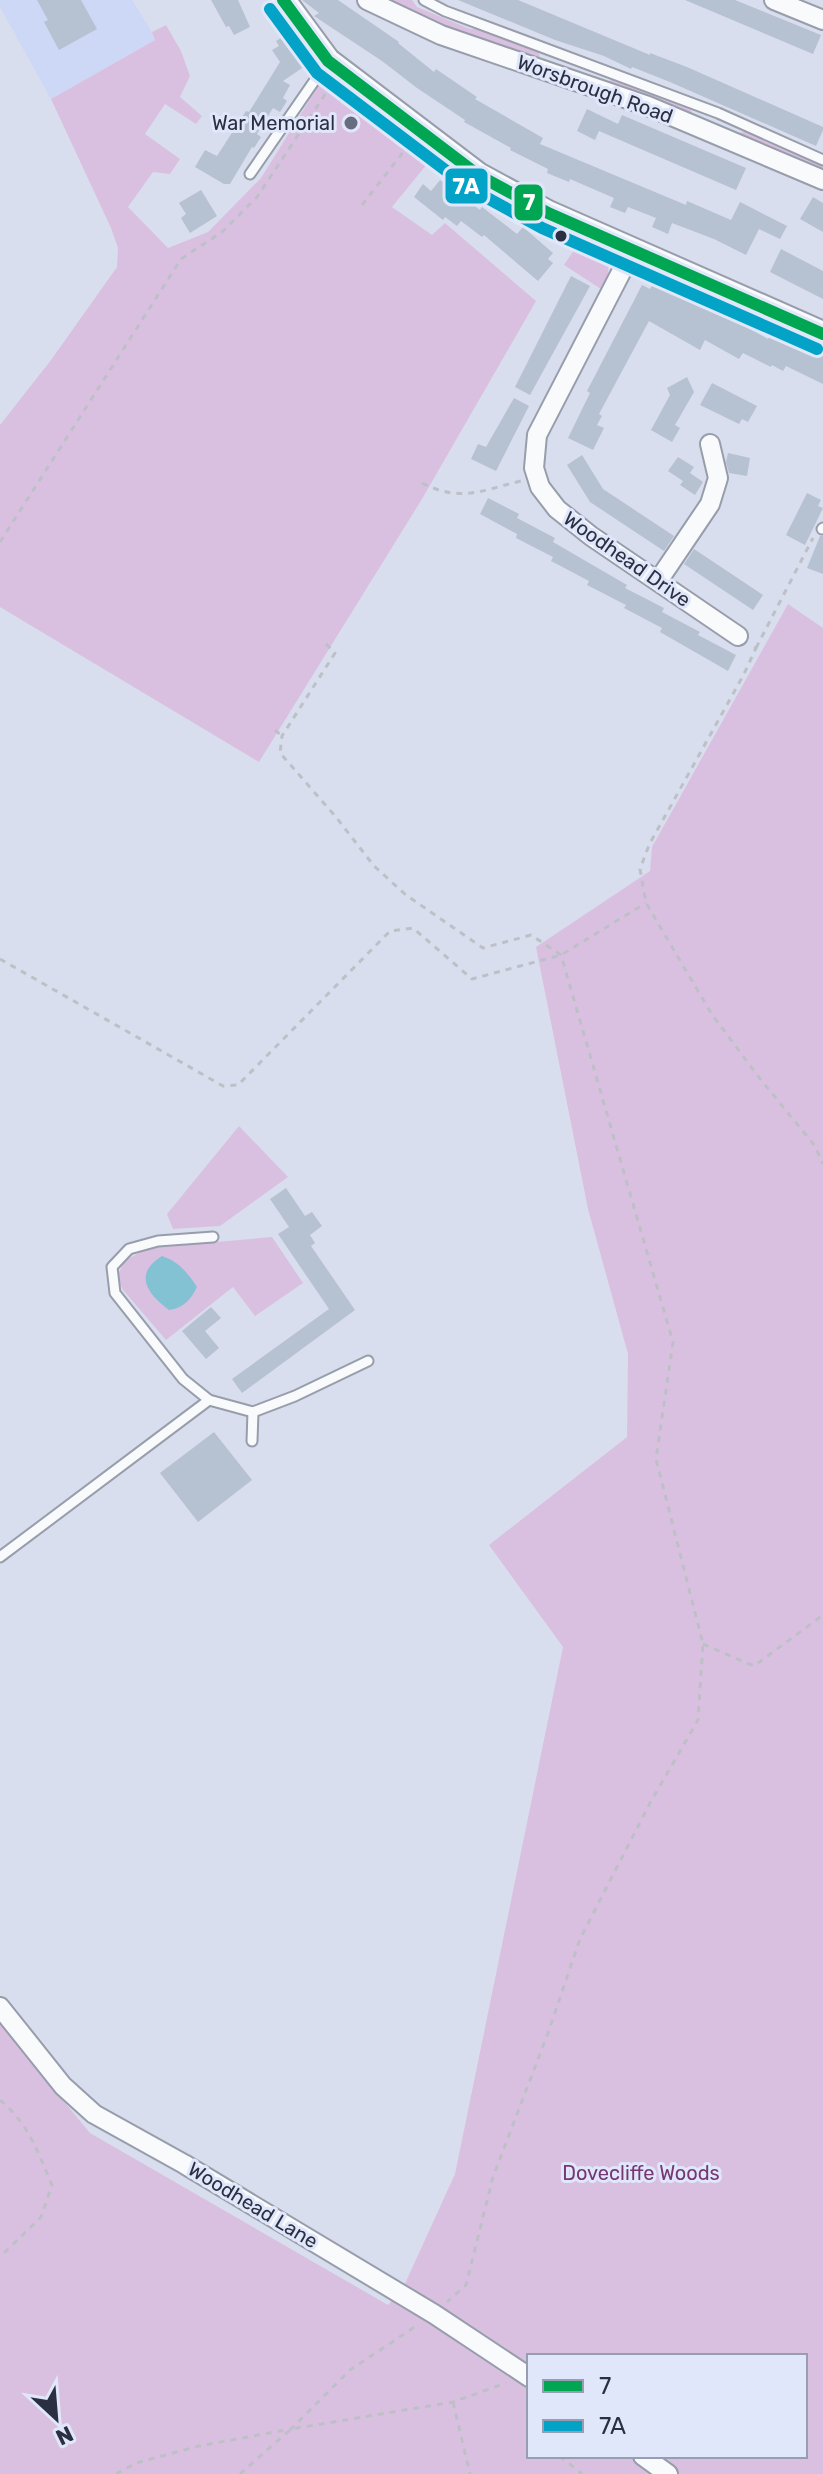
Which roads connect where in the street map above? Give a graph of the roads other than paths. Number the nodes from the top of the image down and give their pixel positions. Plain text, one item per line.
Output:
1 (283, 0) edge
2 (367, 0) edge
3 (424, 0) edge
4 (774, 0) edge
5 (823, 20) edge
6 (334, 66) junction
7 (823, 160) edge
8 (250, 174) dead end
9 (823, 180) edge
10 (632, 251) junction
11 (823, 334) edge
12 (710, 444) dead end
13 (658, 581) junction
14 (738, 636) road end
15 (213, 1237) dead end
16 (368, 1361) dead end
17 (209, 1400) junction
18 (253, 1412) junction
19 (252, 1441) dead end
20 (0, 1557) edge
21 (0, 2007) edge
22 (527, 2375) edge
23 (646, 2458) edge
24 (668, 2474) edge

1 - 6 street
2 - 9 street, Worsbrough Road
3 - 7 lane, Worsbrough Road
4 - 5 street
6 - 8 lane
6 - 10 street
10 - 11 street
10 - 13 street, Woodhead Drive
12 - 13 street
13 - 14 street, Woodhead Drive
15 - 17 lane
16 - 18 lane
17 - 18 lane
17 - 20 lane
18 - 19 lane
21 - 22 street, Woodhead Lane
23 - 24 street

